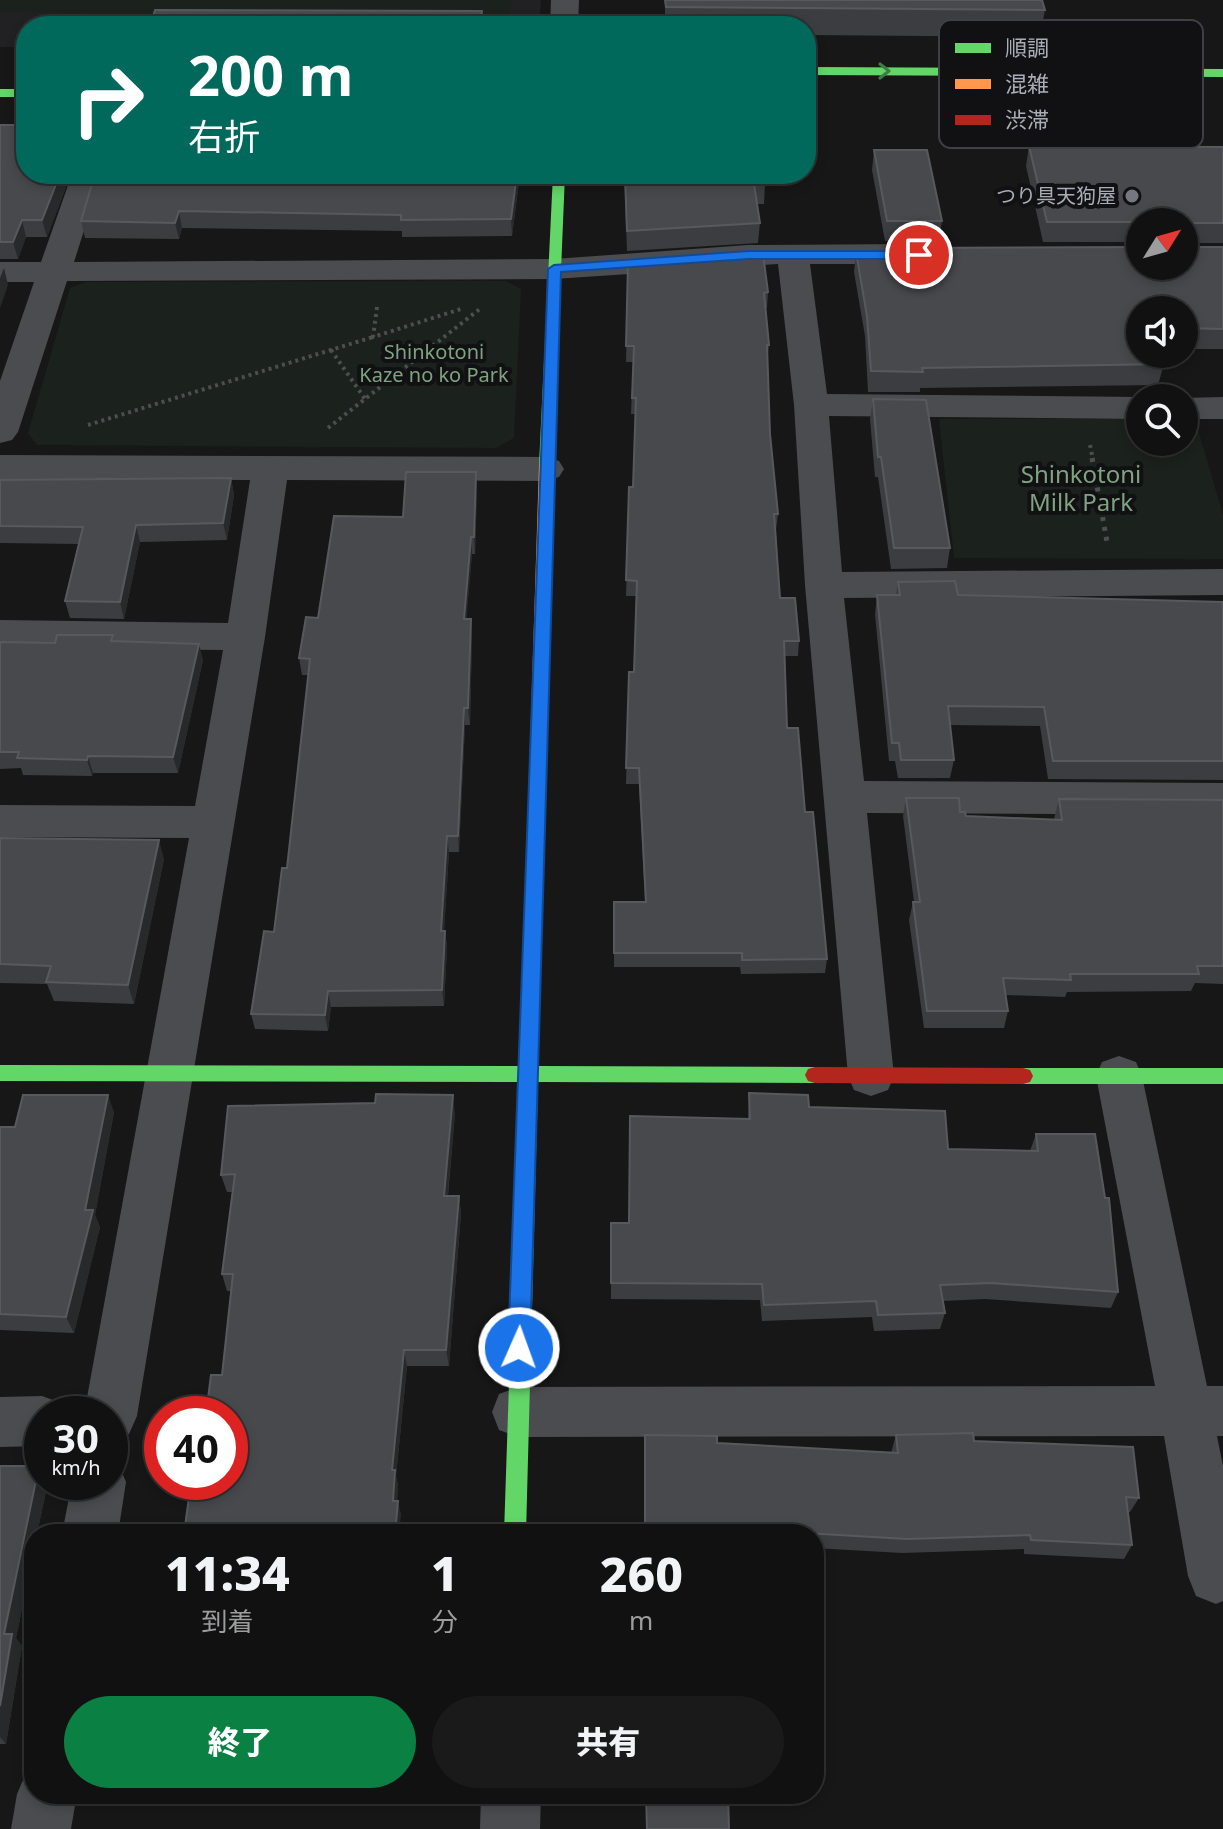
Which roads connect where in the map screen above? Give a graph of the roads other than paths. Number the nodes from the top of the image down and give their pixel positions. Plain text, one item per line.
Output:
1 (816, 71) edge
2 (939, 72) edge
3 (1203, 73) edge
4 (1223, 73) edge
5 (84, 184) edge
6 (558, 184) edge
7 (793, 254) junction
8 (951, 255) edge
9 (554, 269) junction
10 (0, 272) edge
11 (54, 273) junction
12 (811, 405) junction
13 (1126, 408) edge
14 (1198, 408) edge
15 (1223, 408) edge
16 (0, 432) edge
17 (0, 467) edge
18 (270, 469) junction
19 (546, 469) junction
20 (1223, 582) edge
21 (824, 585) junction
22 (0, 634) edge
23 (245, 637) junction
24 (846, 797) junction
25 (1223, 799) edge
26 (0, 821) edge
27 (212, 822) junction
28 (0, 1073) edge
29 (168, 1074) junction
30 (527, 1074) junction
31 (871, 1076) junction
32 (1119, 1076) junction
33 (1223, 1076) edge
34 (113, 1396) edge
35 (1205, 1410) edge
36 (518, 1412) junction
37 (24, 1421) edge
38 (0, 1422) edge
39 (96, 1500) edge
40 (92, 1524) edge
41 (515, 1524) edge
42 (1216, 1576) dead end
43 (45, 1804) edge
44 (511, 1804) edge
45 (41, 1829) edge
46 (510, 1829) edge

1 -> 2 street
3 -> 4 street
5 - 11 street
6 - 9 street
7 - 8 street
7 - 9 street
7 - 12 street
9 - 11 street
9 - 19 street
10 - 11 street
11 - 16 street
12 - 13 street
12 - 21 street
14 - 15 street
17 - 18 street
18 - 19 street
18 - 23 street
19 - 30 street
20 - 21 street
21 - 24 street
22 - 23 street
23 - 27 street
24 - 25 street
24 - 31 street
26 - 27 street
27 - 29 street
28 - 29 street
29 - 30 street
29 - 34 street
30 - 31 street
30 - 36 street
31 - 32 street
32 - 33 street
32 - 35 street
35 - 36 street
35 - 42 street
36 - 41 street
37 - 38 street
39 - 40 street
43 - 45 street
44 - 46 street

